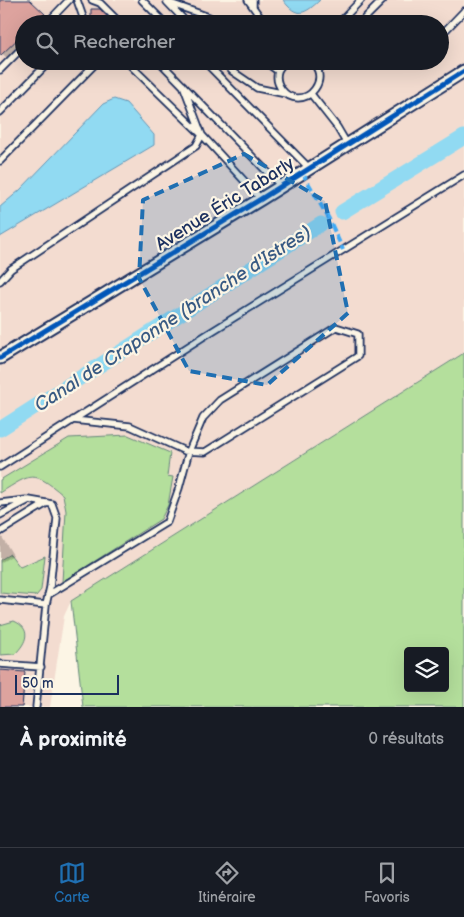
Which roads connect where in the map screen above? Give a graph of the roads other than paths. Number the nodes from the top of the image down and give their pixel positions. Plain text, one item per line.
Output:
1 (69, 0) edge
2 (77, 0) edge
3 (92, 0) edge
4 (142, 0) edge
5 (248, 0) edge
6 (253, 0) edge
7 (362, 0) edge
8 (383, 0) edge
9 (166, 1) edge
10 (253, 7) junction
11 (464, 11) edge
12 (55, 15) edge
13 (82, 15) edge
14 (112, 15) edge
15 (157, 15) edge
16 (179, 15) edge
17 (204, 15) edge
18 (259, 15) edge
19 (347, 15) edge
20 (368, 15) edge
21 (449, 27) edge
22 (15, 55) edge
23 (0, 70) edge
24 (41, 70) edge
25 (89, 70) edge
26 (135, 70) edge
27 (168, 70) edge
28 (213, 70) edge
29 (231, 70) edge
30 (318, 70) edge
31 (278, 71) edge
32 (464, 71) edge
33 (182, 84) junction
34 (286, 94) junction
35 (311, 94) junction
36 (0, 112) edge
37 (202, 135) junction
38 (347, 144) junction
39 (1, 157) edge
40 (309, 168) junction
41 (464, 175) edge
42 (281, 186) junction
43 (261, 198) junction
44 (0, 281) edge
45 (0, 358) edge
46 (73, 420) junction
47 (189, 451) junction
48 (0, 467) edge
49 (29, 500) junction
50 (0, 503) edge
51 (47, 503) junction
52 (0, 515) edge
53 (0, 532) edge
54 (48, 595) junction
55 (0, 600) edge
56 (46, 605) junction
57 (0, 664) edge
58 (41, 667) junction
59 (36, 707) edge

1 - 12 lane
2 - 13 lane
3 - 14 lane
4 - 15 lane
5 - 10 lane
6 - 10 lane
7 - 19 lane
8 - 20 lane
9 - 16 lane
9 - 17 lane
10 - 18 lane
11 - 21 lane
22 - 23 lane
24 - 36 lane
25 - 39 lane
26 - 37 lane
27 - 33 lane
28 - 40 lane
29 - 34 lane
30 - 35 lane
31 - 34 lane
32 - 38 street, Avenue Éric Tabarly
33 - 37 lane
33 - 42 lane
34 - 35 lane
35 - 38 lane
37 - 43 lane
37 - 44 lane
38 - 40 street, Avenue Éric Tabarly
40 - 42 street, Avenue Éric Tabarly
41 - 46 lane
42 - 43 street, Avenue Éric Tabarly
43 - 45 street, Avenue Éric Tabarly
46 - 47 lane
46 - 48 lane
47 - 47 lane
47 - 54 lane
49 - 50 lane
49 - 51 lane
49 - 52 lane
51 - 53 lane
51 - 54 lane
54 - 56 lane
55 - 56 lane
56 - 58 lane
57 - 58 lane
58 - 59 lane

